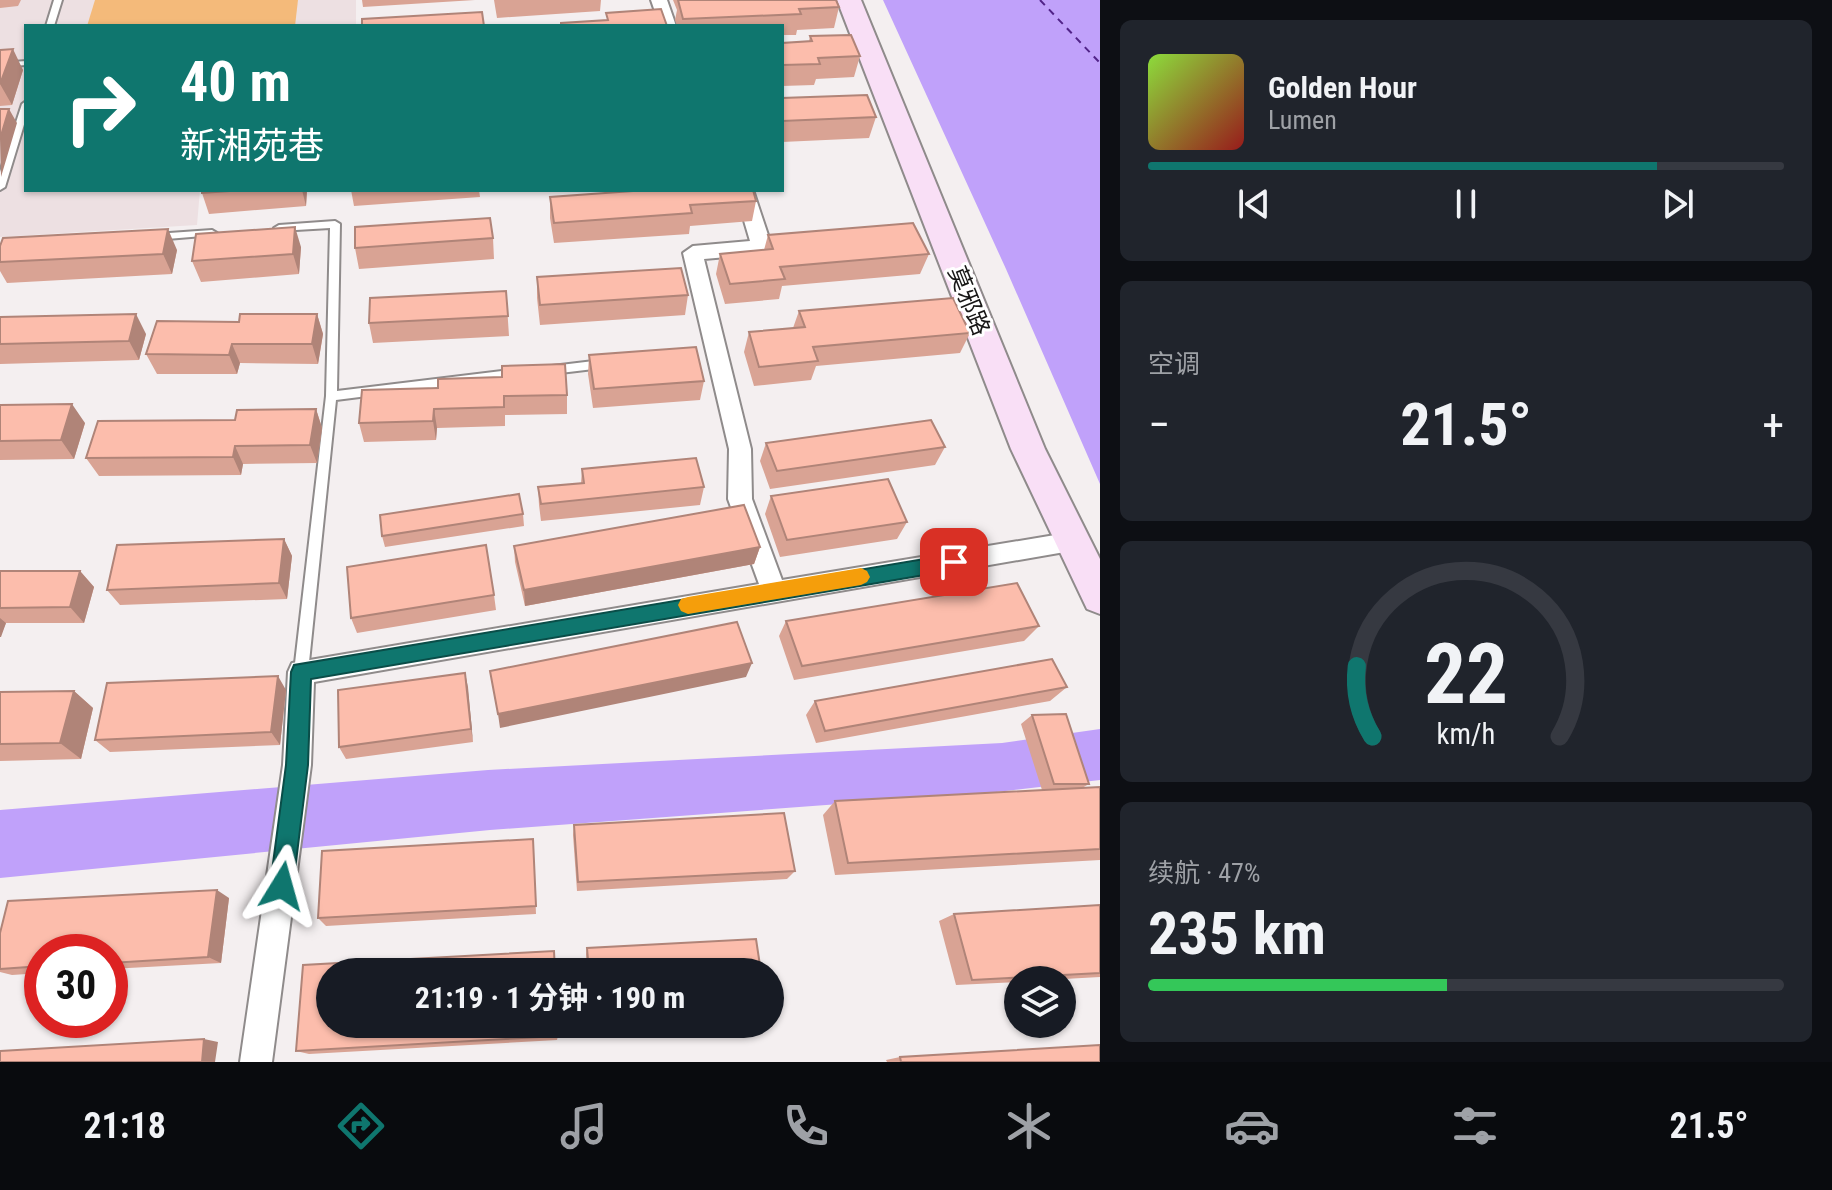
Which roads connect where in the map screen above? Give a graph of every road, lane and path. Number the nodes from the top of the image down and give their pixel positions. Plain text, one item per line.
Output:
1 (58, 0) edge
2 (659, 0) edge
3 (849, 0) edge
4 (51, 24) edge
5 (667, 24) edge
6 (24, 63) edge
7 (0, 65) edge
8 (24, 110) edge
9 (0, 187) edge
10 (745, 192) edge
11 (273, 229) edge
12 (226, 232) edge
13 (148, 237) edge
14 (612, 363) edge
15 (331, 396) junction
16 (1073, 542) junction
17 (774, 591) junction
18 (1100, 597) edge
19 (301, 672) junction
20 (256, 1062) edge

1 - 4 lane
2 - 5 street
3 - 16 main road, 莫邪路
6 - 7 lane
8 - 9 lane
10 - 17 street
11 - 15 lane
12 - 13 lane
14 - 15 lane
15 - 19 lane
16 - 17 street
16 - 18 main road, 莫邪路
17 - 19 street
19 - 20 street

